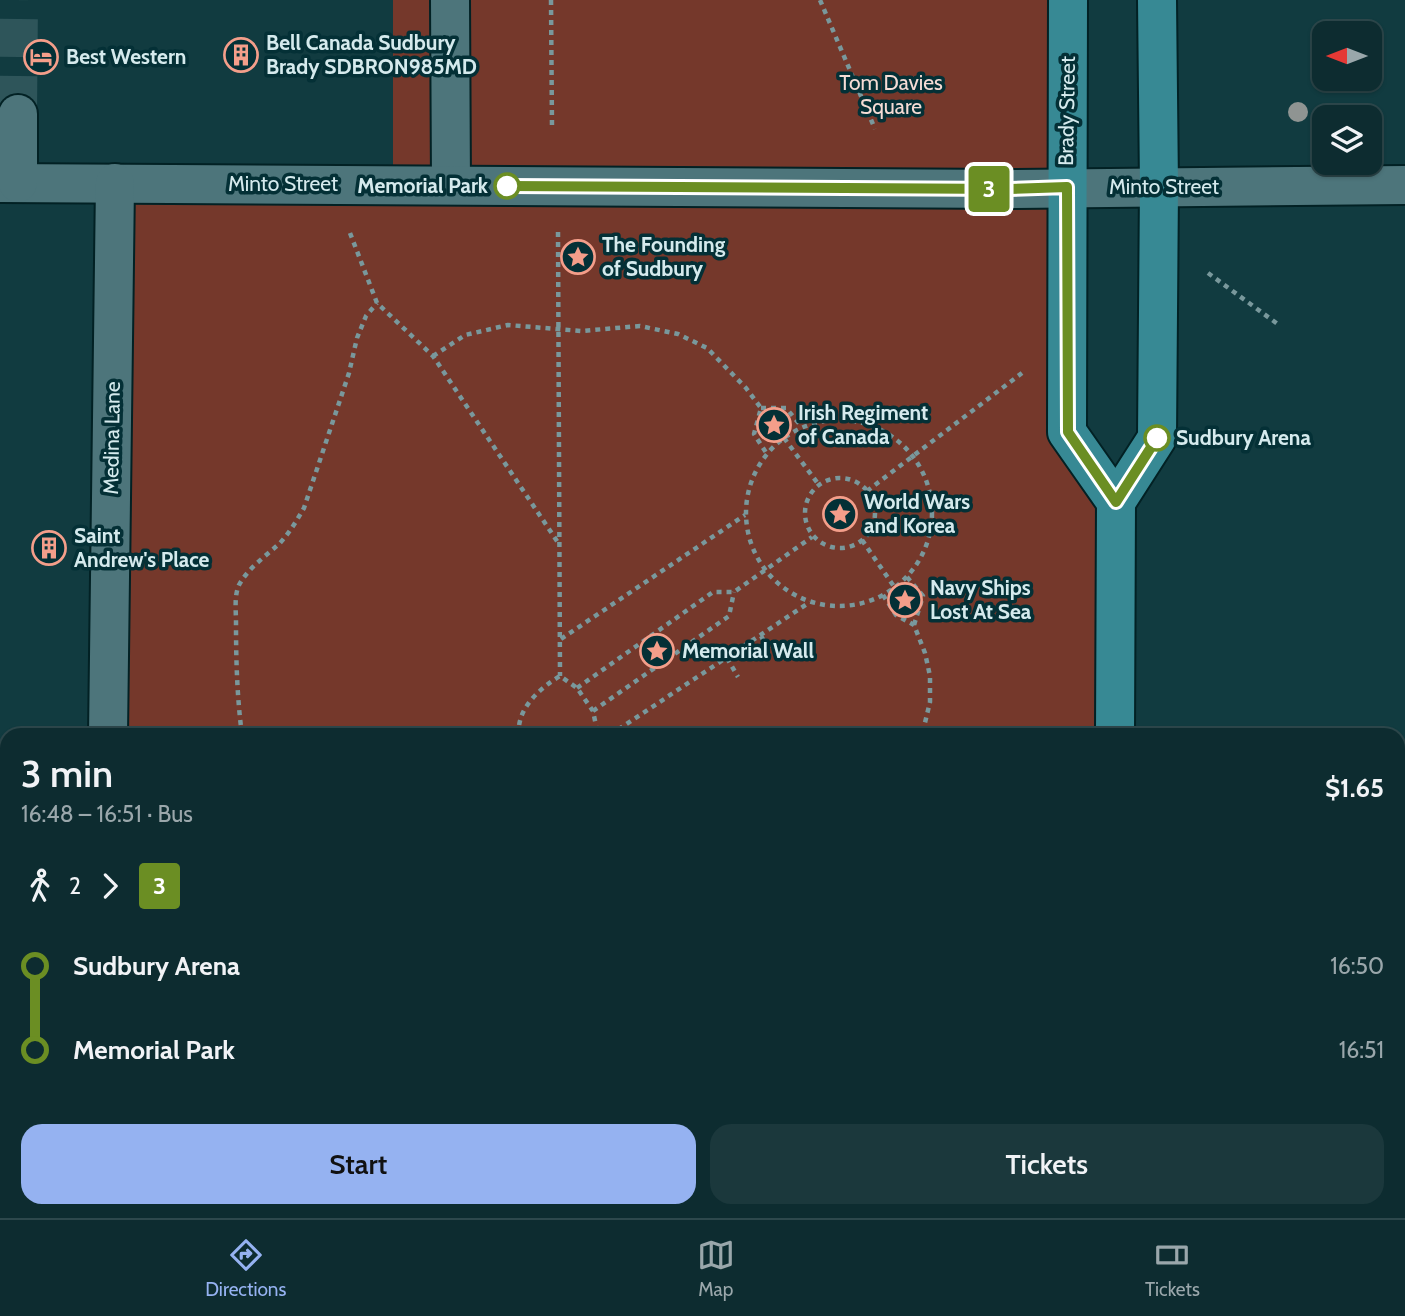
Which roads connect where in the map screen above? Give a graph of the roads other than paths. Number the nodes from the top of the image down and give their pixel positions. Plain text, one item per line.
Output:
1 (450, 0) edge
2 (1068, 0) edge
3 (1157, 0) edge
4 (18, 114) tunnel mouth
5 (9, 183) edge
6 (115, 183) junction
7 (451, 185) junction
8 (1405, 185) edge
9 (1159, 186) junction
10 (1067, 187) junction
11 (1116, 502) junction
12 (108, 728) edge
13 (1115, 728) edge

1 - 7 street
2 - 10 main road, Brady Street
3 - 9 main road
4 - 5 street
5 - 6 street, Minto Street
6 - 7 street, Minto Street
6 - 12 street, Medina Lane
7 - 10 street, Minto Street
8 - 9 street, Minto Street
9 - 10 street, Minto Street
9 - 11 main road
10 - 11 main road, Brady Street
11 - 13 main road

